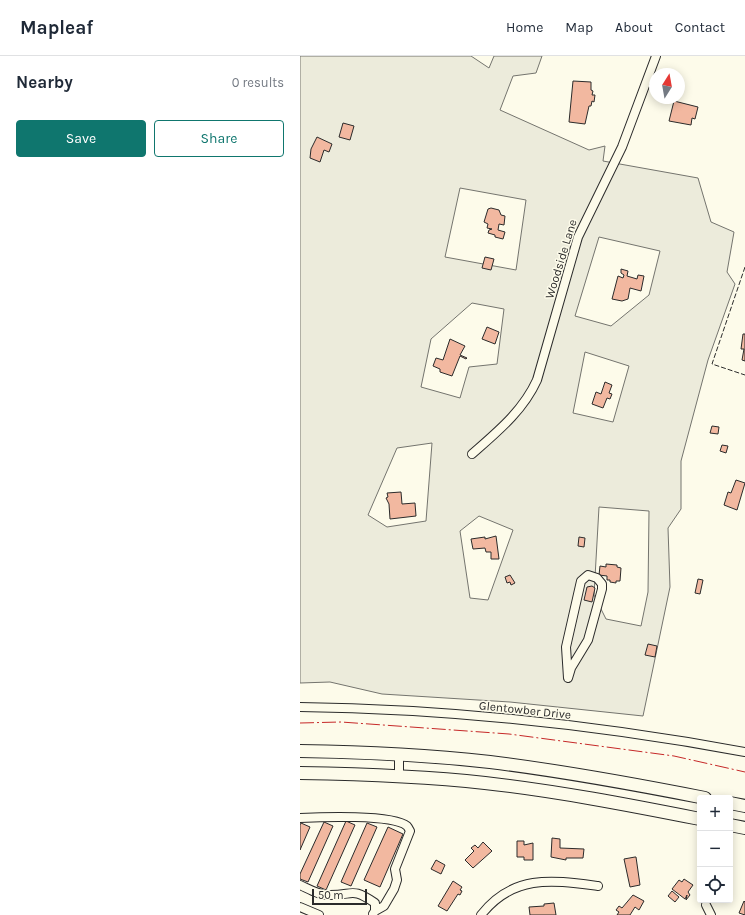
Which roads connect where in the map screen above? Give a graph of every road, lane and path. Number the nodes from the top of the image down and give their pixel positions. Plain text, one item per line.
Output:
1 (656, 56) edge
2 (472, 454) dead end
3 (568, 675) joint
4 (300, 707) edge
5 (300, 751) edge
6 (745, 752) edge
7 (399, 755) junction
8 (300, 773) edge
9 (399, 776) junction
10 (697, 797) edge
11 (733, 804) edge
12 (745, 806) edge
13 (300, 818) edge
14 (697, 818) edge
15 (733, 826) edge
16 (745, 828) edge
17 (300, 884) edge
18 (598, 886) dead end
19 (706, 905) dead end
20 (300, 907) edge
21 (374, 913) edge
22 (319, 915) edge
23 (481, 915) edge
24 (710, 915) edge

1 - 2 street, Woodside Lane
3 - 3 street
4 - 6 street, Glentowber Drive
5 - 7 highway
7 - 9 street
7 - 10 highway
8 - 9 highway
9 - 14 highway
11 - 12 highway
13 - 21 street
15 - 16 highway
17 - 21 street
18 - 23 street
19 - 24 street
20 - 22 street

